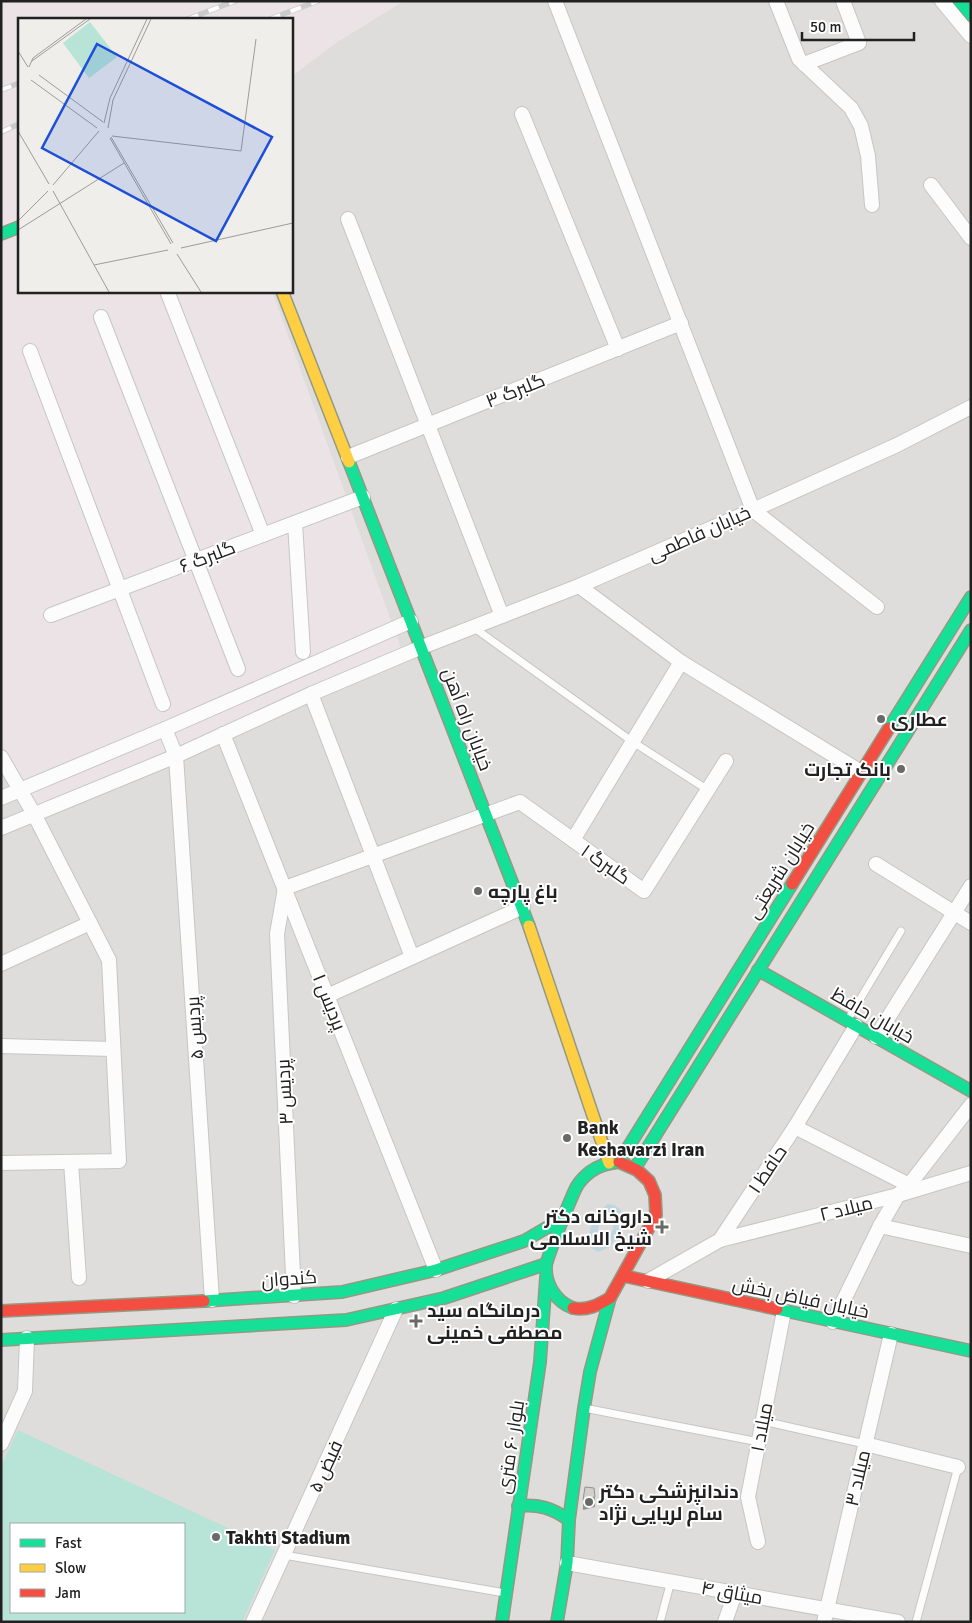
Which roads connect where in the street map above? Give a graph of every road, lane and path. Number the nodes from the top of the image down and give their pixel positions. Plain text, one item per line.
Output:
1 (555, 1) edge
2 (776, 1) edge
3 (843, 1) edge
4 (942, 1) edge
5 (959, 1) edge
6 (971, 15) edge
7 (971, 36) edge
8 (804, 64) junction
9 (522, 114) dead end
10 (931, 185) dead end
11 (872, 205) dead end
12 (348, 219) dead end
13 (18, 227) edge
14 (1, 234) edge
15 (971, 238) edge
16 (167, 292) edge
17 (282, 292) edge
18 (101, 317) dead end
19 (681, 323) junction
20 (618, 349) junction
21 (30, 351) dead end
22 (971, 406) edge
23 (429, 425) junction
24 (348, 457) junction
25 (363, 498) junction
26 (753, 510) junction
27 (295, 523) junction
28 (263, 535) junction
29 (196, 560) junction
30 (579, 586) junction
31 (120, 590) junction
32 (971, 597) edge
33 (876, 607) dead end
34 (51, 615) dead end
35 (502, 616) junction
36 (411, 621) junction
37 (473, 627) junction
38 (971, 630) edge
39 (422, 647) junction
40 (303, 652) dead end
41 (681, 662) junction
42 (238, 669) dead end
43 (311, 694) junction
44 (163, 704) dead end
45 (165, 729) junction
46 (223, 734) junction
47 (633, 742) junction
48 (176, 756) junction
49 (1, 757) edge
50 (726, 761) dead end
51 (861, 772) junction
52 (21, 789) junction
53 (708, 790) junction
54 (1, 798) edge
55 (34, 814) junction
56 (487, 815) junction
57 (1, 828) edge
58 (573, 840) junction
59 (373, 856) junction
60 (876, 864) dead end
61 (971, 886) edge
62 (285, 888) junction
63 (523, 907) junction
64 (954, 913) junction
65 (90, 923) junction
66 (971, 923) edge
67 (901, 931) dead end
68 (412, 957) junction
69 (1, 964) edge
70 (758, 970) junction
71 (327, 996) junction
72 (851, 1023) junction
73 (876, 1037) junction
74 (1, 1046) edge
75 (113, 1049) junction
76 (971, 1091) edge
77 (971, 1105) edge
78 (795, 1127) junction
79 (72, 1162) junction
80 (614, 1162) junction
81 (1, 1163) edge
82 (635, 1168) junction
83 (971, 1173) edge
84 (910, 1185) junction
85 (898, 1195) junction
86 (565, 1217) junction
87 (880, 1226) junction
88 (720, 1240) junction
89 (971, 1246) edge
90 (546, 1264) junction
91 (436, 1270) junction
92 (546, 1276) junction
93 (624, 1276) junction
94 (79, 1278) dead end
95 (648, 1281) junction
96 (294, 1296) junction
97 (610, 1298) junction
98 (212, 1300) junction
99 (396, 1309) junction
100 (1, 1311) edge
101 (784, 1311) junction
102 (833, 1322) junction
103 (891, 1334) junction
104 (27, 1338) junction
105 (1, 1339) edge
106 (971, 1351) edge
107 (584, 1408) junction
108 (763, 1421) junction
109 (759, 1442) junction
110 (1, 1444) edge
111 (865, 1444) junction
112 (958, 1467) joint
113 (518, 1506) junction
114 (569, 1520) junction
115 (758, 1542) dead end
116 (284, 1555) junction
117 (567, 1563) junction
118 (671, 1581) junction
119 (505, 1593) junction
120 (735, 1593) junction
121 (825, 1615) edge
122 (253, 1622) edge
123 (502, 1622) edge
124 (557, 1622) edge
125 (660, 1622) edge
126 (725, 1622) edge
127 (898, 1622) edge
128 (916, 1622) edge

1 - 19 street
2 - 8 street
3 - 8 street
4 - 7 street
5 - 6 street
8 - 11 street
9 - 20 street
10 - 15 street
12 - 23 street
13 - 14 street
16 - 28 street
17 - 24 street, خیابان راه آهن
18 - 29 street
19 - 20 street, گلبرگ ۳
19 - 26 street
20 - 23 street, گلبرگ ۳
21 - 31 street
22 - 26 street, خیابان فاطمی
23 - 24 street, گلبرگ ۳
23 - 35 street
24 - 25 street, خیابان راه آهن
25 - 27 street, گلبرگ ۶
25 - 36 street, خیابان راه آهن
26 - 30 street, خیابان فاطمی
26 - 33 street
27 - 28 street, گلبرگ ۶
27 - 40 street
28 - 29 street, گلبرگ ۶
29 - 31 street, گلبرگ ۶
29 - 42 street
30 - 35 street, خیابان فاطمی
30 - 41 street
31 - 34 street, گلبرگ ۶
31 - 44 street
32 - 51 street, خیابان شریعتی
35 - 37 street, خیابان فاطمی
36 - 39 street, خیابان راه آهن
36 - 45 street
37 - 39 street, خیابان فاطمی
37 - 47 lane
38 - 70 street, خیابان شریعتی
39 - 43 street, خیابان فاطمی
39 - 56 street, خیابان راه آهن
41 - 47 street
41 - 51 street
43 - 46 street, خیابان فاطمی
43 - 59 street
45 - 48 street, پردیس ۵
45 - 52 street
46 - 48 street, خیابان فاطمی
46 - 62 street, پردیس ۱
47 - 53 lane
47 - 58 street
48 - 55 street, خیابان فاطمی
48 - 98 street, پردیس ۵
49 - 52 street
50 - 53 street, گلبرگ ۱
51 - 80 street, خیابان شریعتی
52 - 54 street
52 - 55 street
53 - 58 street, گلبرگ ۱
55 - 57 street, خیابان فاطمی
55 - 65 street
56 - 58 street, گلبرگ ۱
56 - 59 street
56 - 63 street, خیابان راه آهن
59 - 62 street
59 - 68 street
60 - 64 street
61 - 64 street
62 - 71 street, پردیس ۱
62 - 96 street, پردیس ۳
63 - 68 street
63 - 80 street, خیابان راه آهن
64 - 66 street
64 - 73 street
65 - 69 street
65 - 75 street
67 - 72 lane
68 - 71 street
70 - 72 street, خیابان حافظ
70 - 82 street, خیابان شریعتی
71 - 91 street, پردیس ۱
72 - 73 street, خیابان حافظ
72 - 78 street, حافظ ۱
73 - 76 street, خیابان حافظ
74 - 75 street
75 - 79 street
77 - 84 street
78 - 84 street
78 - 88 street, حافظ ۱
79 - 81 street
79 - 94 street
80 - 82 street
80 - 86 street
82 - 93 street
83 - 85 street, میلاد ۲
84 - 85 street
85 - 87 street
85 - 88 street, میلاد ۲
86 - 90 street
86 - 91 street, کندوان
87 - 89 street
87 - 102 street
88 - 95 street, حافظ ۱
90 - 92 street, بلوار ۶۰ متری
90 - 99 street
91 - 96 street, کندوان
92 - 97 street
92 - 113 street, بلوار ۶۰ متری
93 - 95 street, خیابان فیاض بخش
93 - 97 street
95 - 101 street, خیابان فیاض بخش
96 - 98 street, کندوان
97 - 107 street
98 - 100 street, کندوان
99 - 104 street
99 - 116 street, فیض ۵
101 - 102 street, خیابان فیاض بخش
101 - 108 street, میلاد ۱
102 - 103 street, خیابان فیاض بخش
103 - 106 street, خیابان فیاض بخش
103 - 111 street, میلاد ۳
104 - 105 street
104 - 110 street
107 - 109 lane
107 - 114 street
108 - 109 street, میلاد ۱
108 - 111 lane
109 - 115 street, میلاد ۱
111 - 112 street
111 - 121 street, میلاد ۳
112 - 128 lane
113 - 114 street
113 - 119 street, بلوار ۶۰ متری
114 - 117 street
116 - 119 lane
116 - 122 street, فیض ۵
117 - 118 street, میثاق ۴
117 - 124 street
118 - 120 street, میثاق ۴
118 - 125 lane
119 - 123 street, بلوار ۶۰ متری
120 - 121 street, میثاق ۴
120 - 126 street
121 - 127 street, میثاق ۴

